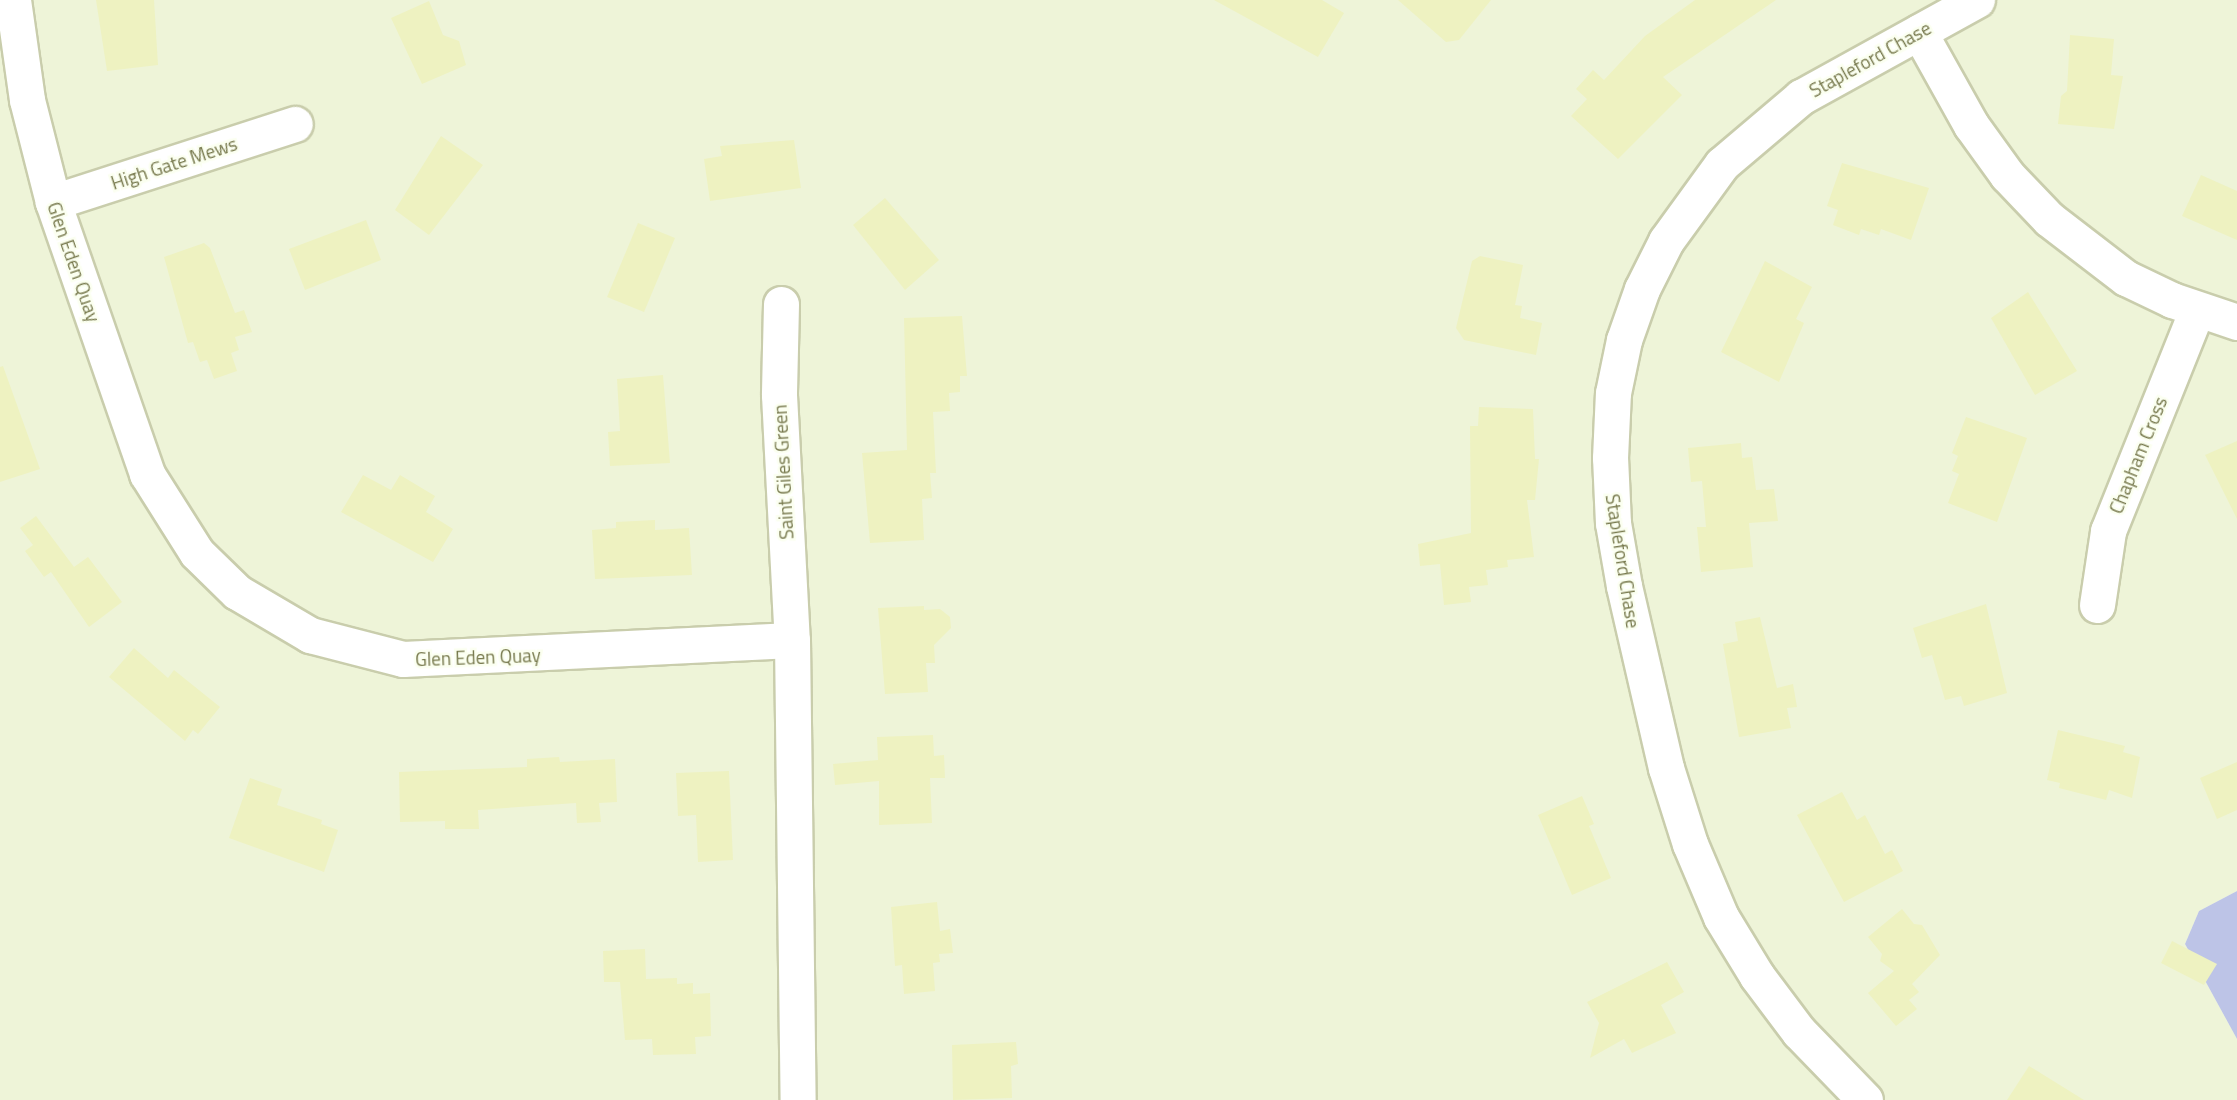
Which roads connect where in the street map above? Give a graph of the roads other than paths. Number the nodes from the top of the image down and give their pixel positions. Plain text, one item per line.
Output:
1 (13, 0) edge
2 (1977, 0) edge
3 (1919, 32) junction
4 (295, 124) dead end
5 (53, 202) junction
6 (781, 304) dead end
7 (2197, 310) junction
8 (2237, 322) edge
9 (2097, 606) dead end
10 (792, 640) junction
11 (798, 1100) edge
12 (1865, 1100) edge

1 - 5 street, Glen Eden Quay
2 - 3 street, Stapleford Chase
3 - 7 street
3 - 12 street, Stapleford Chase
4 - 5 street, High Gate Mews
5 - 10 street, Glen Eden Quay
6 - 10 street, Saint Giles Green
7 - 8 street
7 - 9 street, Chapham Cross
10 - 11 street

